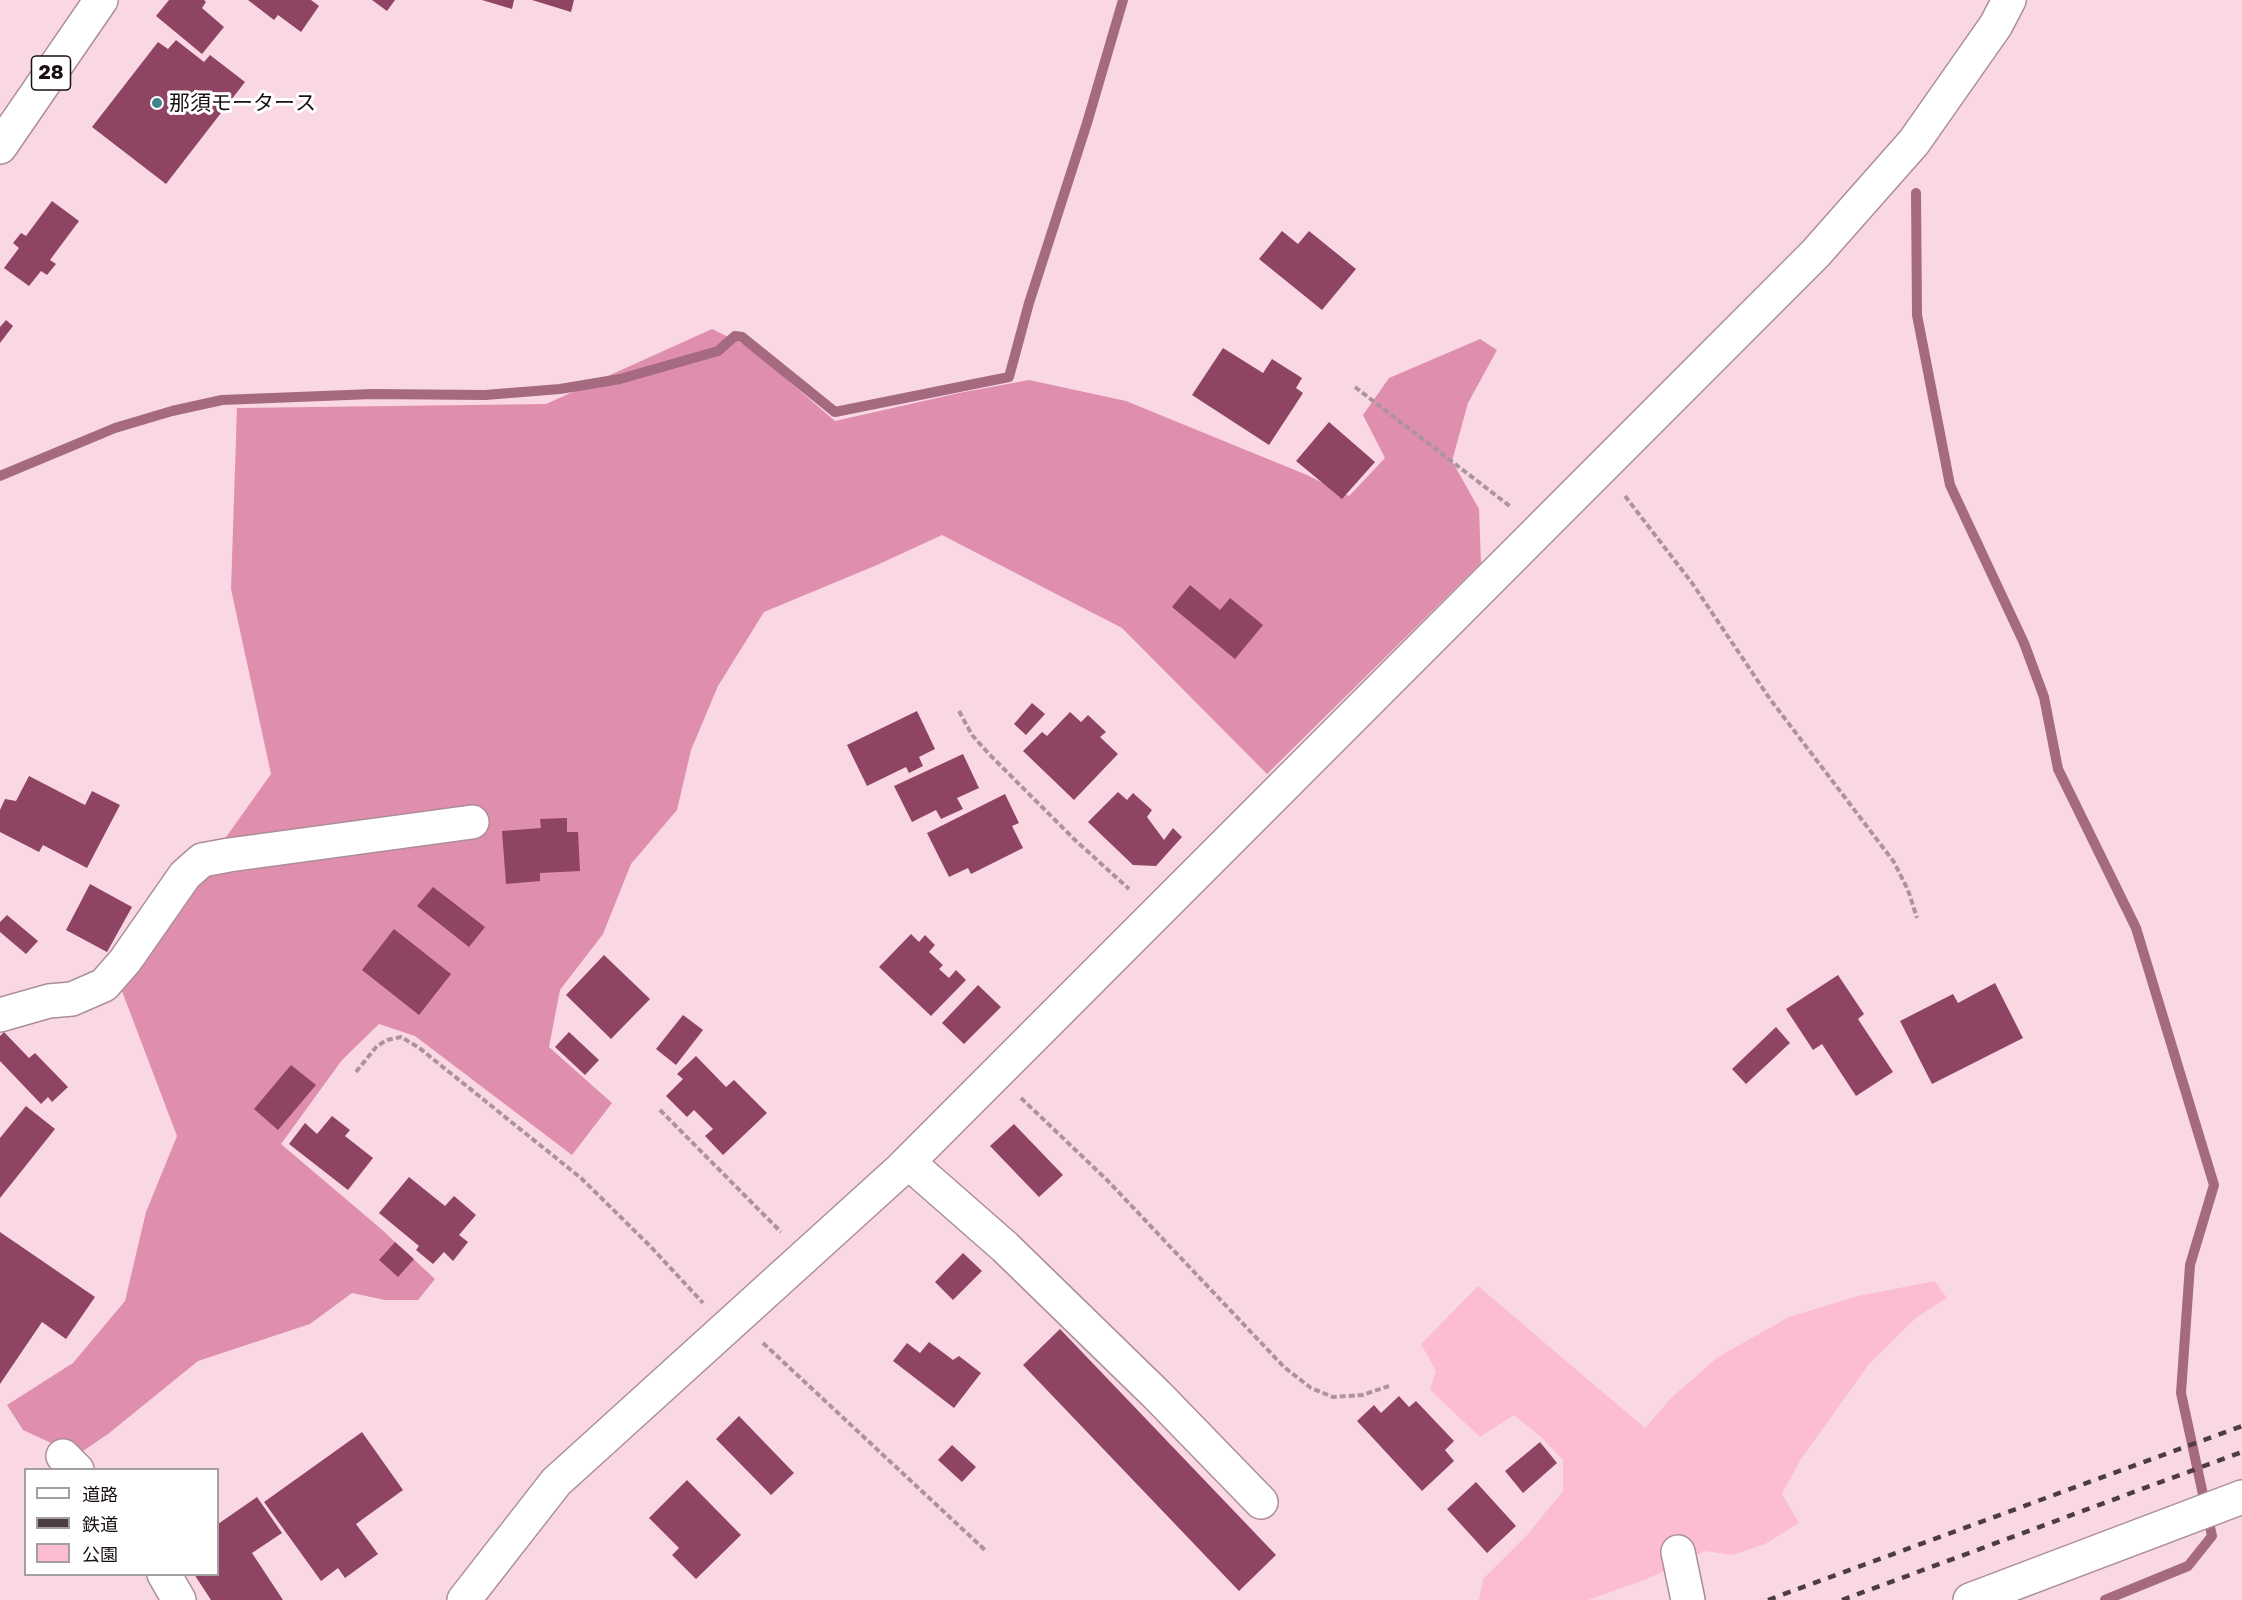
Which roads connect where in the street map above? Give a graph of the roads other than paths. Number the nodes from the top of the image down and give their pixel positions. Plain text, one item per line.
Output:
1 (101, 0) edge
2 (2008, 0) edge
3 (0, 147) edge
4 (472, 822) dead end
5 (0, 1015) edge
6 (908, 1161) junction
7 (2242, 1497) edge
8 (1261, 1502) dead end
9 (1678, 1552) dead end
10 (165, 1576) edge
11 (179, 1600) edge
12 (464, 1600) edge
13 (1688, 1600) edge
14 (1970, 1600) edge

1 - 3 street, 28
2 - 6 street
4 - 5 street
6 - 8 street
6 - 12 street
7 - 14 street
9 - 13 street
10 - 11 street

